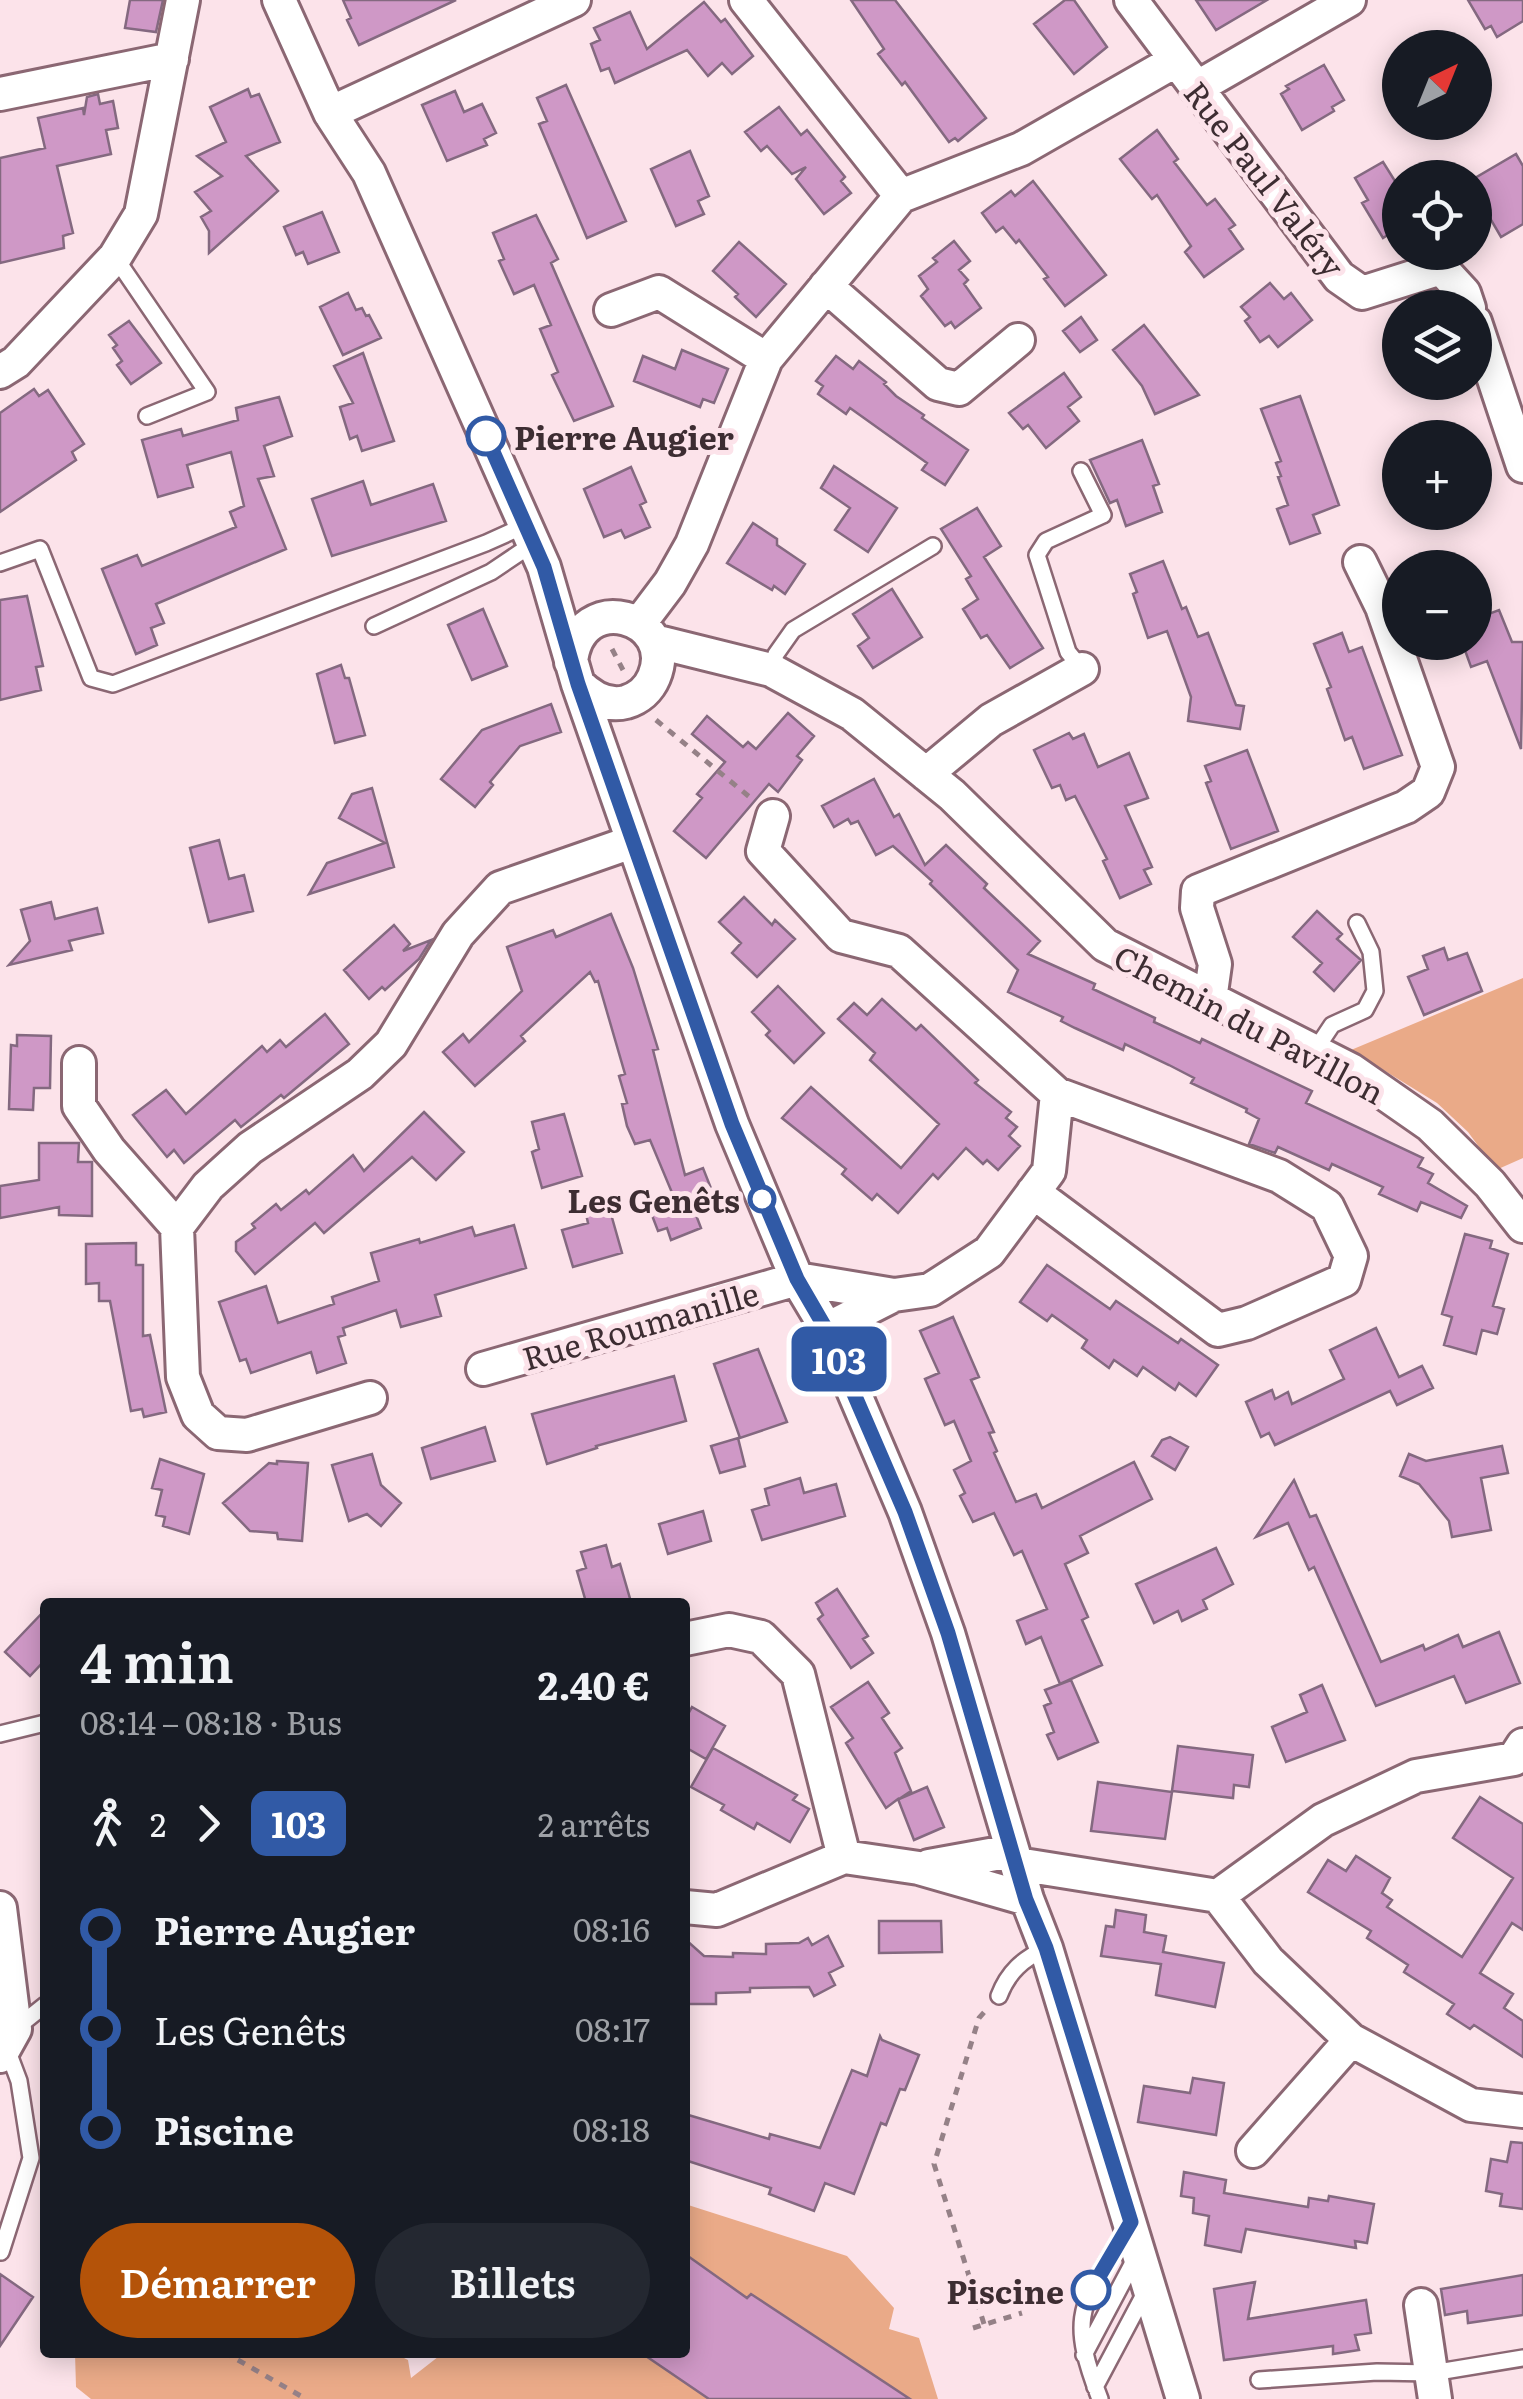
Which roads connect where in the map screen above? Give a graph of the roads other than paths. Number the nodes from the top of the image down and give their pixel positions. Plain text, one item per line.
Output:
1 (183, 0) edge
2 (279, 0) edge
3 (574, 0) edge
4 (746, 0) edge
5 (1131, 0) edge
6 (1349, 0) edge
7 (172, 59) junction
8 (1175, 61) junction
9 (1196, 88) junction
10 (0, 94) edge
11 (330, 113) junction
12 (901, 196) junction
13 (116, 257) junction
14 (826, 286) junction
15 (1461, 290) edge
16 (611, 310) dead end
17 (1018, 340) dead end
18 (766, 359) junction
19 (0, 372) edge
20 (1492, 373) edge
21 (147, 416) dead end
22 (1523, 466) edge
23 (1081, 471) dead end
24 (535, 545) junction
25 (932, 546) dead end
26 (1360, 562) dead end
27 (0, 563) edge
28 (627, 625) junction
29 (374, 626) dead end
30 (727, 657) junction
31 (771, 670) junction
32 (1082, 670) joint
33 (574, 673) junction
34 (644, 689) junction
35 (926, 774) junction
36 (618, 797) junction
37 (773, 816) road end
38 (632, 842) junction
39 (1357, 923) dead end
40 (1210, 1000) junction
41 (1314, 1052) junction
42 (79, 1063) dead end
43 (1057, 1094) junction
44 (1033, 1192) junction
45 (1517, 1210) edge
46 (177, 1226) junction
47 (797, 1279) junction
48 (894, 1294) junction
49 (826, 1329) junction
50 (483, 1369) dead end
51 (370, 1398) dead end
52 (690, 1638) edge
53 (40, 1724) edge
54 (0, 1734) edge
55 (1520, 1758) edge
56 (844, 1858) junction
57 (1015, 1858) junction
58 (920, 1868) junction
59 (1218, 1896) junction
60 (1026, 1900) junction
61 (690, 1907) edge
62 (0, 1908) edge
63 (1046, 1948) junction
64 (1000, 1996) road end
65 (40, 2010) edge
66 (1350, 2040) junction
67 (7, 2043) edge
68 (1523, 2111) edge
69 (1253, 2150) dead end
70 (1135, 2237) junction
71 (1, 2252) edge
72 (1150, 2284) junction
73 (1421, 2305) dead end
74 (1084, 2355) junction
75 (1523, 2358) edge
76 (1259, 2380) dead end
77 (1433, 2386) edge
78 (1098, 2393) edge
79 (1183, 2399) edge

1 - 7 street
2 - 11 street
3 - 11 street
4 - 12 street
5 - 8 street, Rue Paul Valéry
6 - 9 street
7 - 10 street
7 - 13 street
8 - 9 street, Rue Paul Valéry
8 - 12 street
9 - 15 street, Rue Paul Valéry
11 - 24 street
12 - 14 street
13 - 19 street
13 - 21 lane
14 - 17 street
14 - 18 street
16 - 18 street
18 - 28 street
20 - 22 street
23 - 32 lane
24 - 27 lane
24 - 28 street, Chemin du Pavillon
24 - 29 lane
24 - 33 street
25 - 31 lane
26 - 40 street
28 - 30 street, Chemin du Pavillon
28 - 33 street
28 - 34 street
30 - 31 street, Chemin du Pavillon
30 - 34 street
31 - 35 street, Chemin du Pavillon
32 - 35 street
33 - 34 street
33 - 36 street
34 - 36 street
35 - 40 street, Chemin du Pavillon
36 - 38 street
37 - 43 street
38 - 46 street
38 - 47 street
39 - 41 lane
40 - 41 street, Chemin du Pavillon
41 - 45 street, Chemin du Pavillon
42 - 46 street
43 - 44 street
43 - 44 street
44 - 48 street
46 - 51 street
47 - 48 street
47 - 49 street
47 - 50 street, Rue Roumanille
48 - 49 street
49 - 57 street
52 - 56 street
53 - 54 lane
55 - 59 street
56 - 58 street
56 - 61 street
57 - 58 street
57 - 59 street
57 - 60 street
58 - 60 street
59 - 66 street
60 - 63 street
62 - 67 street
63 - 64 lane
63 - 70 street
65 - 67 lane
66 - 68 street
66 - 69 street
67 - 71 lane
70 - 72 street
70 - 74 lane
70 - 74 lane
72 - 78 lane
72 - 79 street
73 - 77 street
74 - 78 lane
75 - 77 lane
76 - 77 lane

